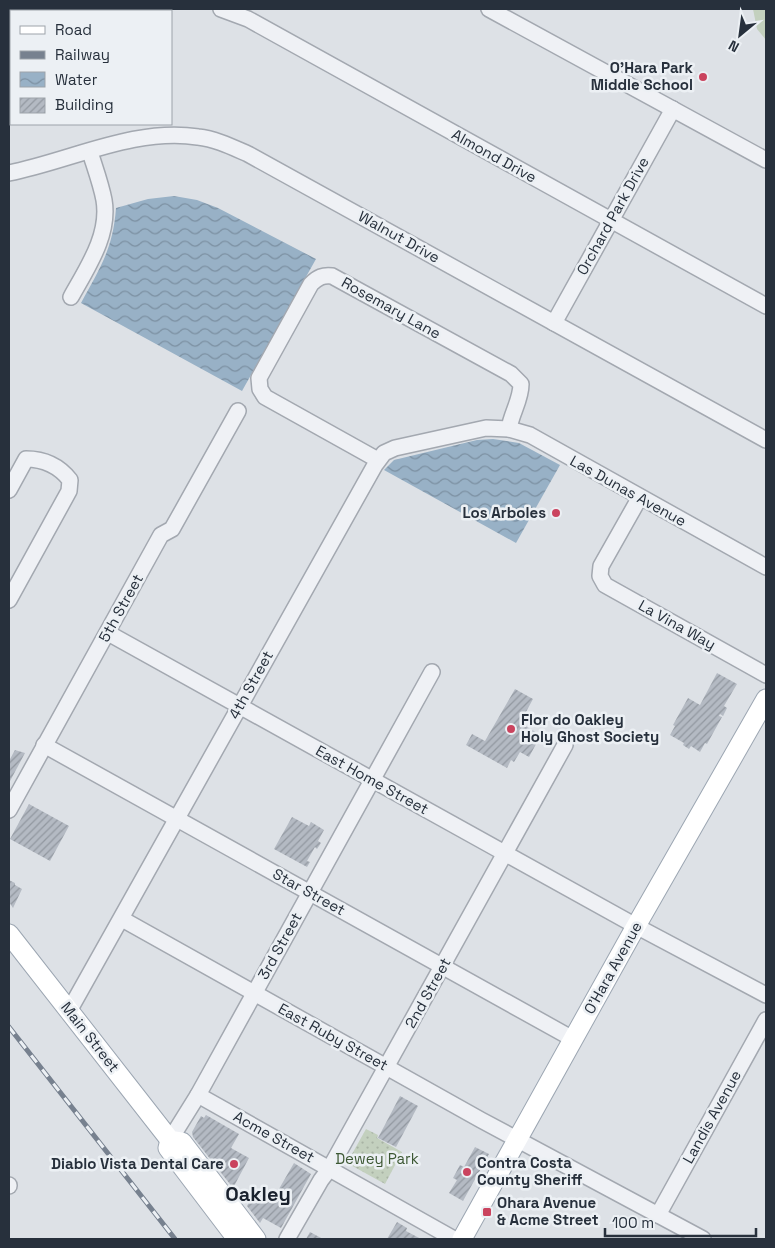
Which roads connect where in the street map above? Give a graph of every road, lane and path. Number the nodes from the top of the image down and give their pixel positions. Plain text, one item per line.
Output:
1 (221, 9) edge
2 (489, 9) edge
3 (673, 109) junction
4 (90, 152) junction
5 (766, 160) edge
6 (9, 173) edge
7 (611, 220) junction
8 (71, 297) dead end
9 (766, 306) edge
10 (554, 323) junction
11 (238, 411) dead end
12 (486, 428) joint
13 (509, 429) junction
14 (766, 440) edge
15 (378, 460) junction
16 (9, 490) edge
17 (640, 497) junction
18 (766, 567) edge
19 (9, 600) edge
20 (108, 633) junction
21 (432, 672) dead end
22 (766, 675) edge
23 (766, 699) edge
24 (240, 706) junction
25 (565, 745) dead end
26 (44, 746) junction
27 (372, 780) junction
28 (9, 810) edge
29 (177, 819) junction
30 (505, 854) junction
31 (310, 892) junction
32 (122, 919) junction
33 (636, 926) junction
34 (9, 934) edge
35 (442, 966) junction
36 (254, 992) junction
37 (766, 995) edge
38 (70, 1011) junction
39 (766, 1020) edge
40 (574, 1039) junction
41 (386, 1067) junction
42 (198, 1095) junction
43 (518, 1139) junction
44 (170, 1140) junction
45 (330, 1168) junction
46 (658, 1215) junction
47 (237, 1239) edge
48 (256, 1239) edge
49 (287, 1239) edge
50 (454, 1239) edge
51 (462, 1239) edge
52 (703, 1239) edge

1 - 7 street, Almond Drive
2 - 3 street
3 - 5 street
3 - 7 street, Orchard Park Drive
4 - 6 street, Walnut Drive
4 - 8 street
4 - 10 street, Walnut Drive
7 - 9 street, Almond Drive
7 - 10 street, Orchard Park Drive
10 - 14 street, Walnut Drive
11 - 20 street, 5th Street
12 - 13 street, Las Dunas Avenue
12 - 15 street, 4th Street
13 - 15 street, Rosemary Lane
13 - 17 street, Las Dunas Avenue
15 - 24 street, 4th Street
16 - 19 street
17 - 18 street, Las Dunas Avenue
17 - 22 street, La Vina Way
20 - 24 street, East Home Street
20 - 26 street, 5th Street
21 - 27 street, 3rd Street
23 - 33 main road, O'Hara Avenue
24 - 27 street, East Home Street
24 - 29 street, 4th Street
25 - 30 street, 2nd Street
26 - 28 street, 5th Street
26 - 29 street, Star Street
27 - 30 street, East Home Street
27 - 31 street, 3rd Street
29 - 31 street, Star Street
29 - 32 street, 4th Street
30 - 33 street, East Home Street
30 - 35 street, 2nd Street
31 - 35 street, Star Street
31 - 36 street, 3rd Street
32 - 36 street, East Ruby Street
32 - 38 street, 4th Street
33 - 37 street, East Home Street
33 - 40 main road, O'Hara Avenue
34 - 38 main road, Main Street
35 - 40 street, Star Street
35 - 41 street, 2nd Street
36 - 41 street, East Ruby Street
36 - 42 street, 3rd Street
38 - 44 main road, Main Street
39 - 46 street, Landis Avenue
40 - 43 main road, O'Hara Avenue
41 - 43 street, East Ruby Street
41 - 45 street, 2nd Street
42 - 44 street, 3rd Street
42 - 45 street, Acme Street
43 - 46 street, East Ruby Street
43 - 51 main road, O'Hara Avenue
44 - 47 main road, Main Street
44 - 48 main road, Main Street
45 - 49 street, 2nd Street
45 - 50 street, Acme Street
46 - 52 street, East Ruby Street

